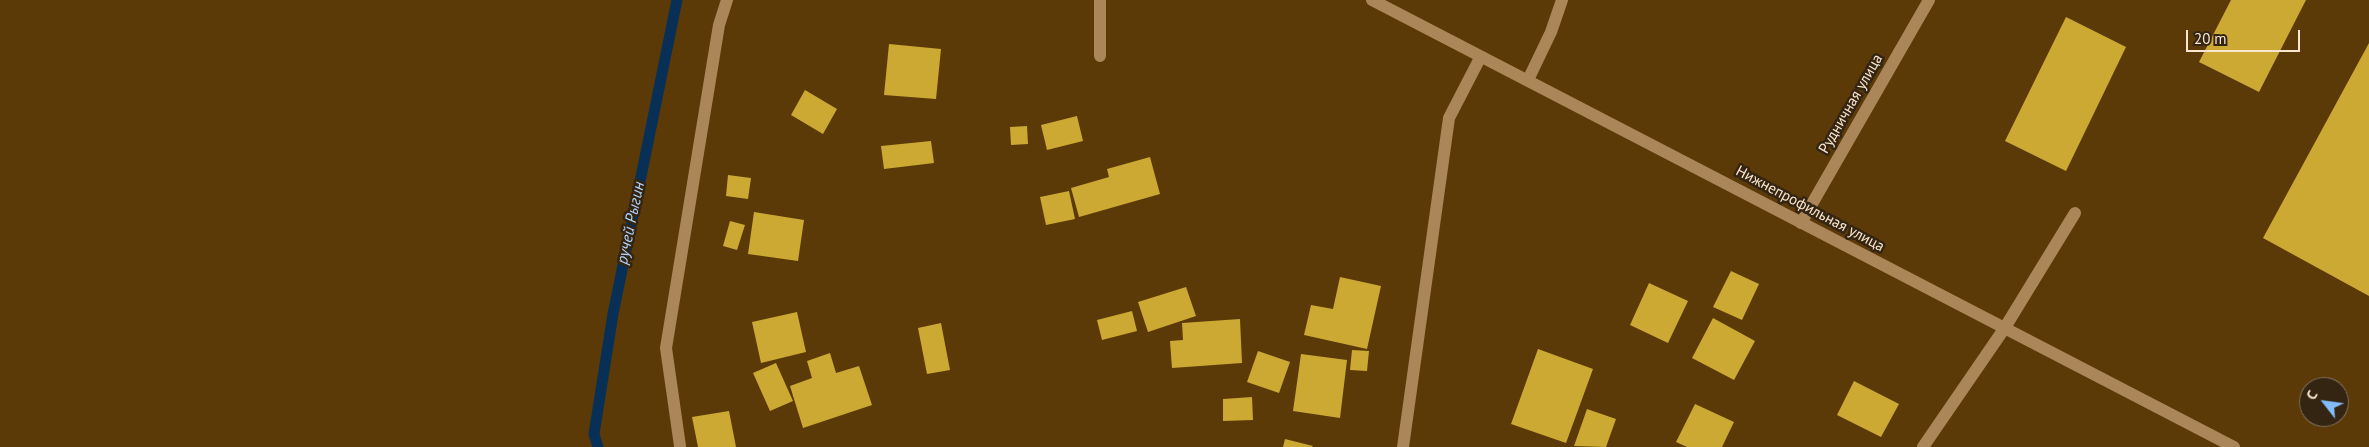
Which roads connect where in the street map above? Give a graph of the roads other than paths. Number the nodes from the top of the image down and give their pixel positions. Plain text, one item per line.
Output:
1 (727, 0) edge
2 (1100, 0) edge
3 (1372, 0) edge
4 (1562, 0) edge
5 (1929, 0) edge
6 (1100, 56) dead end
7 (1480, 58) junction
8 (1528, 80) junction
9 (2075, 213) dead end
10 (1801, 223) junction
11 (2004, 328) junction
12 (680, 446) edge
13 (1404, 447) edge
14 (1923, 447) edge
15 (2234, 447) edge

1 - 12 street
2 - 6 street
3 - 7 street, Нижнепрофильная улица
4 - 8 street
5 - 10 street, Рудничная улица
7 - 8 street, Нижнепрофильная улица
7 - 13 street
8 - 10 street, Нижнепрофильная улица
9 - 11 street
10 - 11 street, Нижнепрофильная улица
11 - 14 street
11 - 15 street, Нижнепрофильная улица

